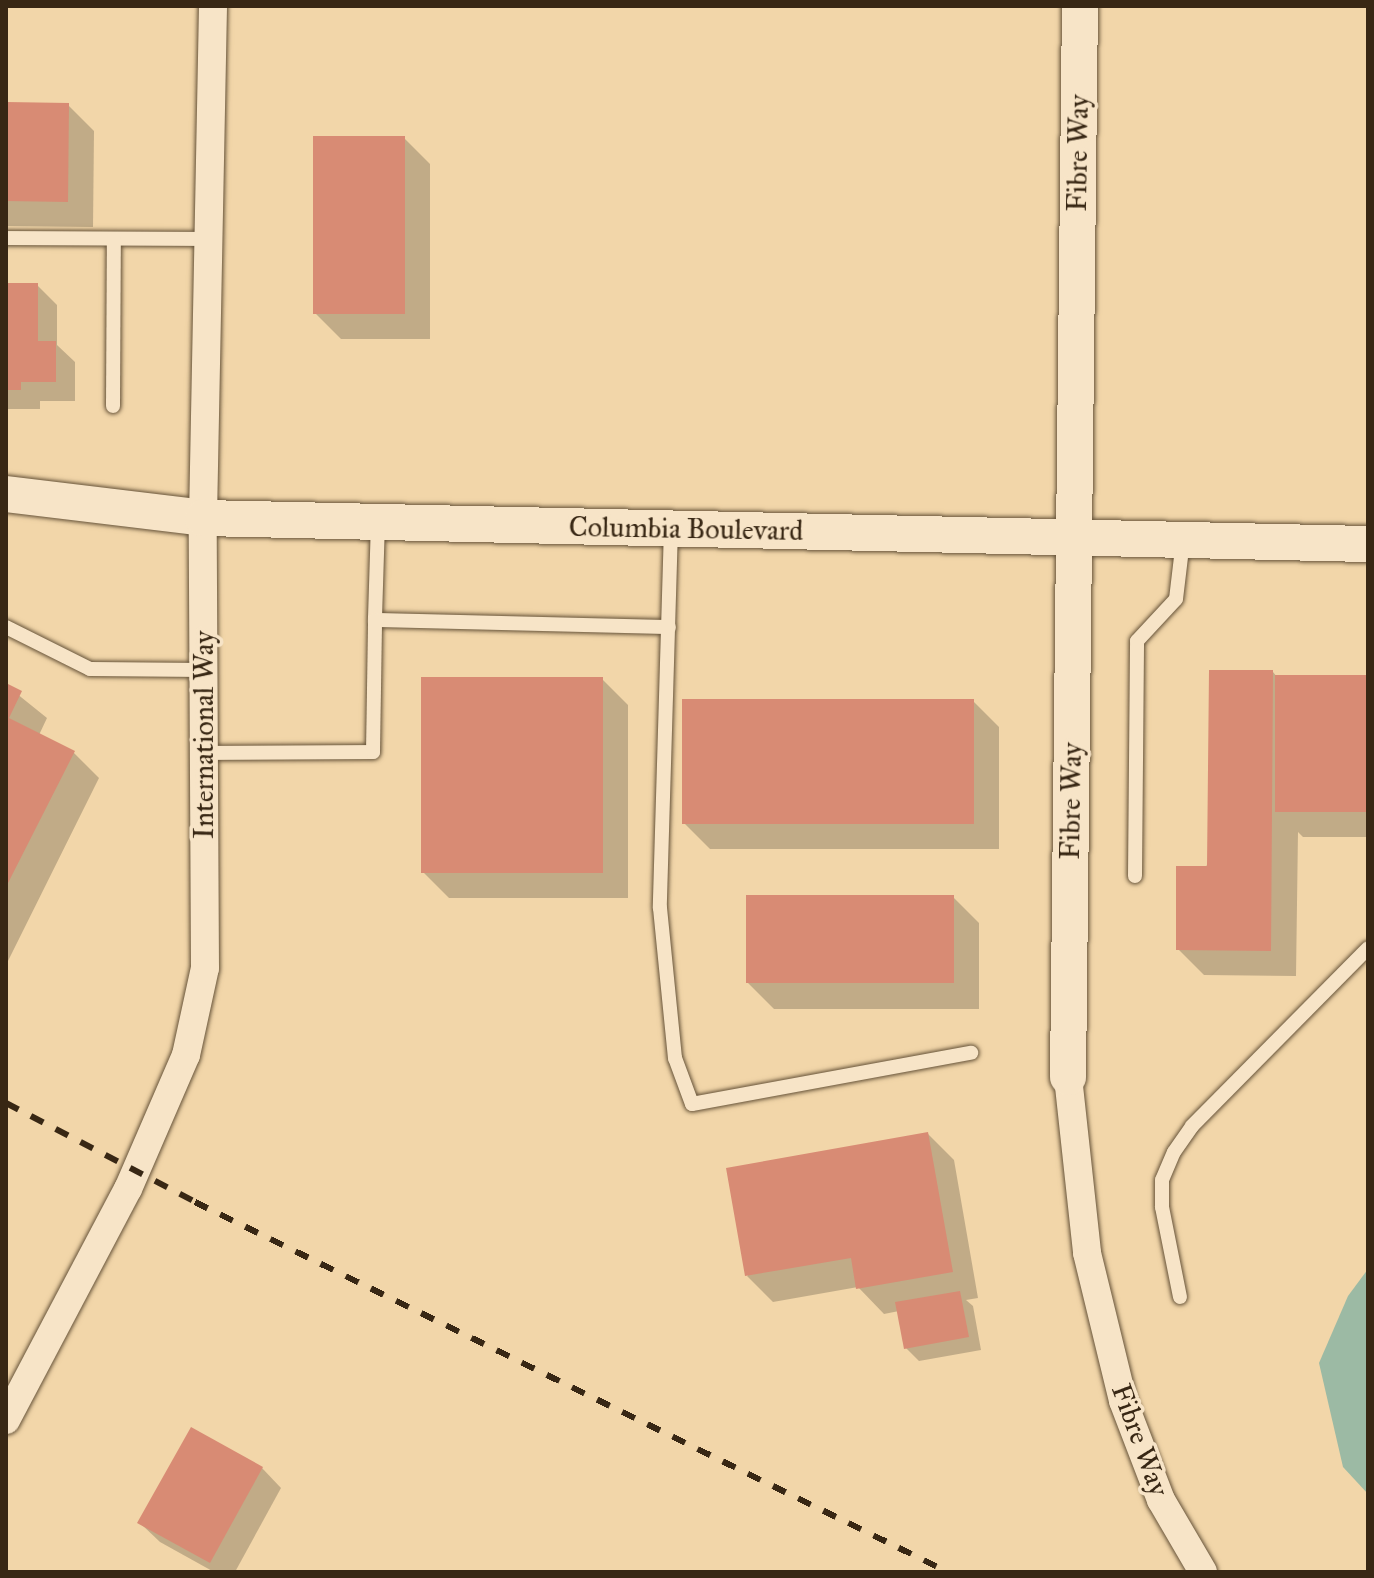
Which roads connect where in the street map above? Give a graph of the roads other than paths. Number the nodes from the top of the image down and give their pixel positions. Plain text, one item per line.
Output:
1 (213, 6) edge
2 (1080, 6) edge
3 (6, 238) edge
4 (114, 239) junction
5 (209, 239) junction
6 (113, 406) dead end
7 (6, 494) edge
8 (203, 518) junction
9 (378, 522) junction
10 (671, 528) junction
11 (1074, 537) junction
12 (1183, 540) junction
13 (1368, 544) edge
14 (375, 620) junction
15 (6, 627) edge
16 (669, 627) junction
17 (204, 670) junction
18 (204, 753) junction
19 (1135, 876) dead end
20 (1368, 948) edge
21 (971, 1053) dead end
22 (1068, 1077) joint
23 (1180, 1297) dead end
24 (6, 1420) edge
25 (1203, 1572) edge

1 - 5 street, International Way
2 - 11 street, Fibre Way
3 - 4 lane
4 - 5 lane
4 - 6 lane
5 - 8 street, International Way
7 - 8 street, Columbia Boulevard
8 - 9 street, Columbia Boulevard
8 - 17 street, International Way
9 - 10 street, Columbia Boulevard
9 - 14 lane
10 - 11 street, Columbia Boulevard
10 - 16 lane
11 - 12 street, Columbia Boulevard
11 - 22 street, Fibre Way
12 - 13 street, Columbia Boulevard
12 - 19 lane
14 - 16 lane
14 - 18 lane
15 - 17 lane
16 - 21 lane
17 - 18 street, International Way
18 - 24 street, International Way
20 - 23 lane
22 - 25 street, Fibre Way

